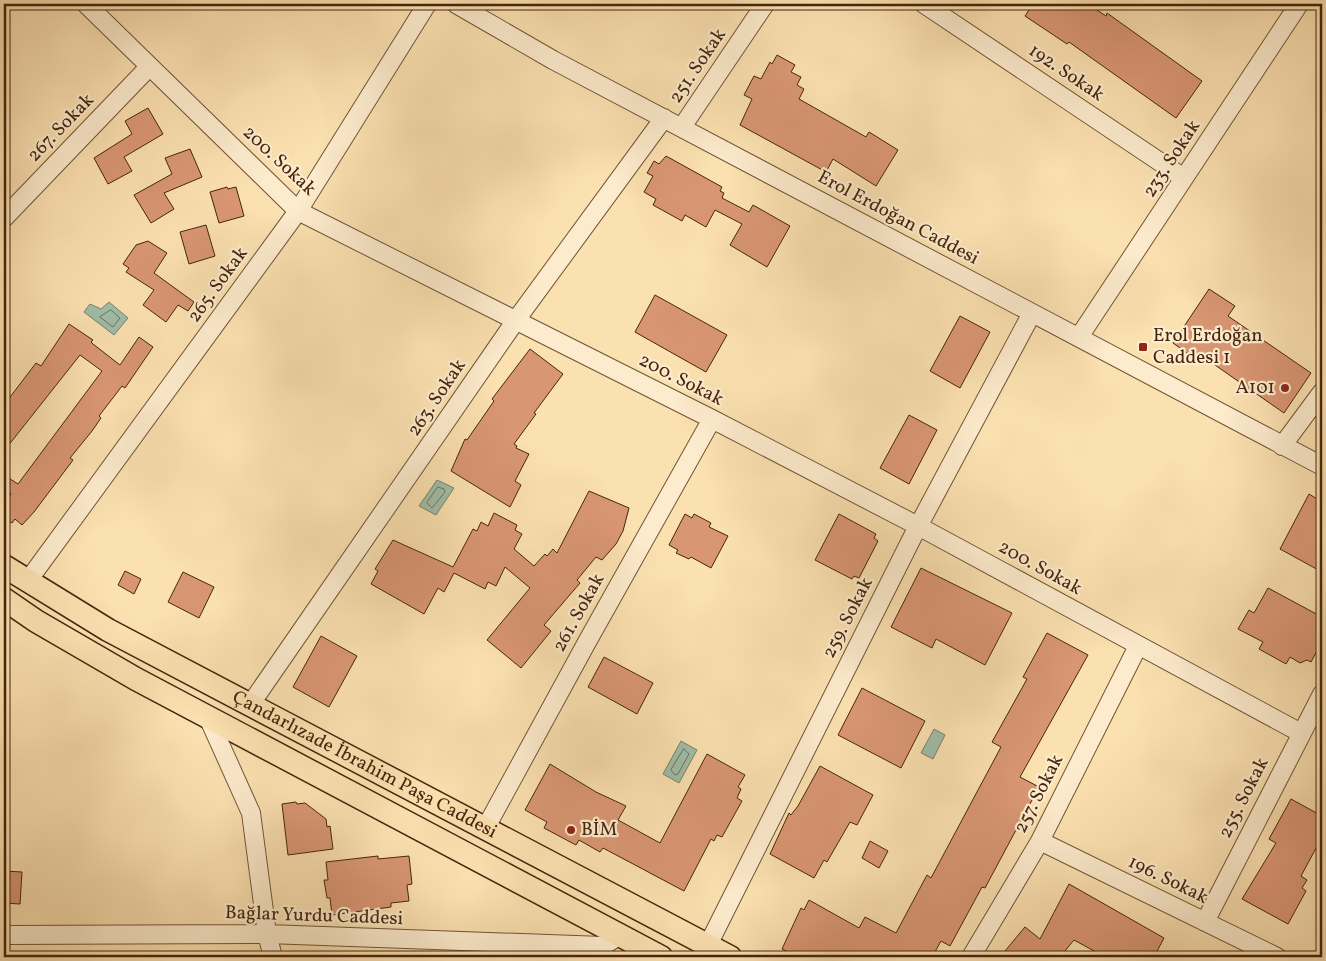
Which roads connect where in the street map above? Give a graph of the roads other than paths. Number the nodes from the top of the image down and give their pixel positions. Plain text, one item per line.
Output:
1 (86, 4) edge
2 (428, 4) edge
3 (456, 4) edge
4 (765, 4) edge
5 (924, 4) edge
6 (1299, 4) edge
7 (149, 67) junction
8 (664, 118) junction
9 (682, 127) junction
10 (1184, 178) junction
11 (298, 211) junction
12 (4, 218) edge
13 (1032, 313) junction
14 (516, 320) junction
15 (1079, 337) junction
16 (1322, 392) edge
17 (712, 419) junction
18 (1282, 446) junction
19 (1322, 466) edge
20 (918, 526) junction
21 (4, 566) edge
22 (28, 582) junction
23 (4, 599) edge
24 (1138, 646) junction
25 (1322, 694) edge
26 (250, 705) junction
27 (207, 715) junction
28 (1302, 733) junction
29 (484, 829) junction
30 (1040, 841) junction
31 (1205, 922) junction
32 (267, 934) junction
33 (4, 935) edge
34 (708, 945) junction
35 (609, 946) edge
36 (273, 957) edge
37 (661, 957) edge
38 (730, 957) edge
39 (971, 957) edge
40 (1277, 957) edge

1 - 7 street, 200. Sokak
2 - 11 street, 265. Sokak
3 - 8 street, Erol Erdoğan Caddesi
4 - 9 street, 251. Sokak
5 - 10 street, 192. Sokak
6 - 10 street, 233. Sokak
7 - 11 street, 200. Sokak
7 - 12 street, 267. Sokak
8 - 9 street, Erol Erdoğan Caddesi
8 - 14 street, 263. Sokak
9 - 13 street, Erol Erdoğan Caddesi
10 - 15 street, 233. Sokak
11 - 14 street, 200. Sokak
11 - 22 street, 265. Sokak
13 - 15 street, Erol Erdoğan Caddesi
13 - 20 street, 259. Sokak
14 - 17 street, 200. Sokak
14 - 26 street, 263. Sokak
15 - 18 street, Erol Erdoğan Caddesi
16 - 18 street
17 - 20 street, 200. Sokak
17 - 29 street, 261. Sokak
18 - 19 street, Erol Erdoğan Caddesi
20 - 24 street, 200. Sokak
20 - 34 street, 259. Sokak
21 - 22 main road, Çandarlızade İbrahim Paşa Caddesi
22 - 26 main road, Çandarlızade İbrahim Paşa Caddesi
23 - 27 main road, Çandarlızade İbrahim Paşa Caddesi
24 - 28 street, 200. Sokak
24 - 30 street, 257. Sokak
25 - 28 street, 255. Sokak
26 - 29 main road, Çandarlızade İbrahim Paşa Caddesi
27 - 32 street
27 - 35 main road, Çandarlızade İbrahim Paşa Caddesi
28 - 31 street, 255. Sokak
29 - 34 main road, Çandarlızade İbrahim Paşa Caddesi
30 - 31 street, 196. Sokak
30 - 39 street, 257. Sokak
31 - 40 street, 196. Sokak
32 - 33 street, Bağlar Yurdu Caddesi
32 - 35 street, Bağlar Yurdu Caddesi
32 - 36 street
34 - 38 main road, Çandarlızade İbrahim Paşa Caddesi
35 - 37 main road, Çandarlızade İbrahim Paşa Caddesi

